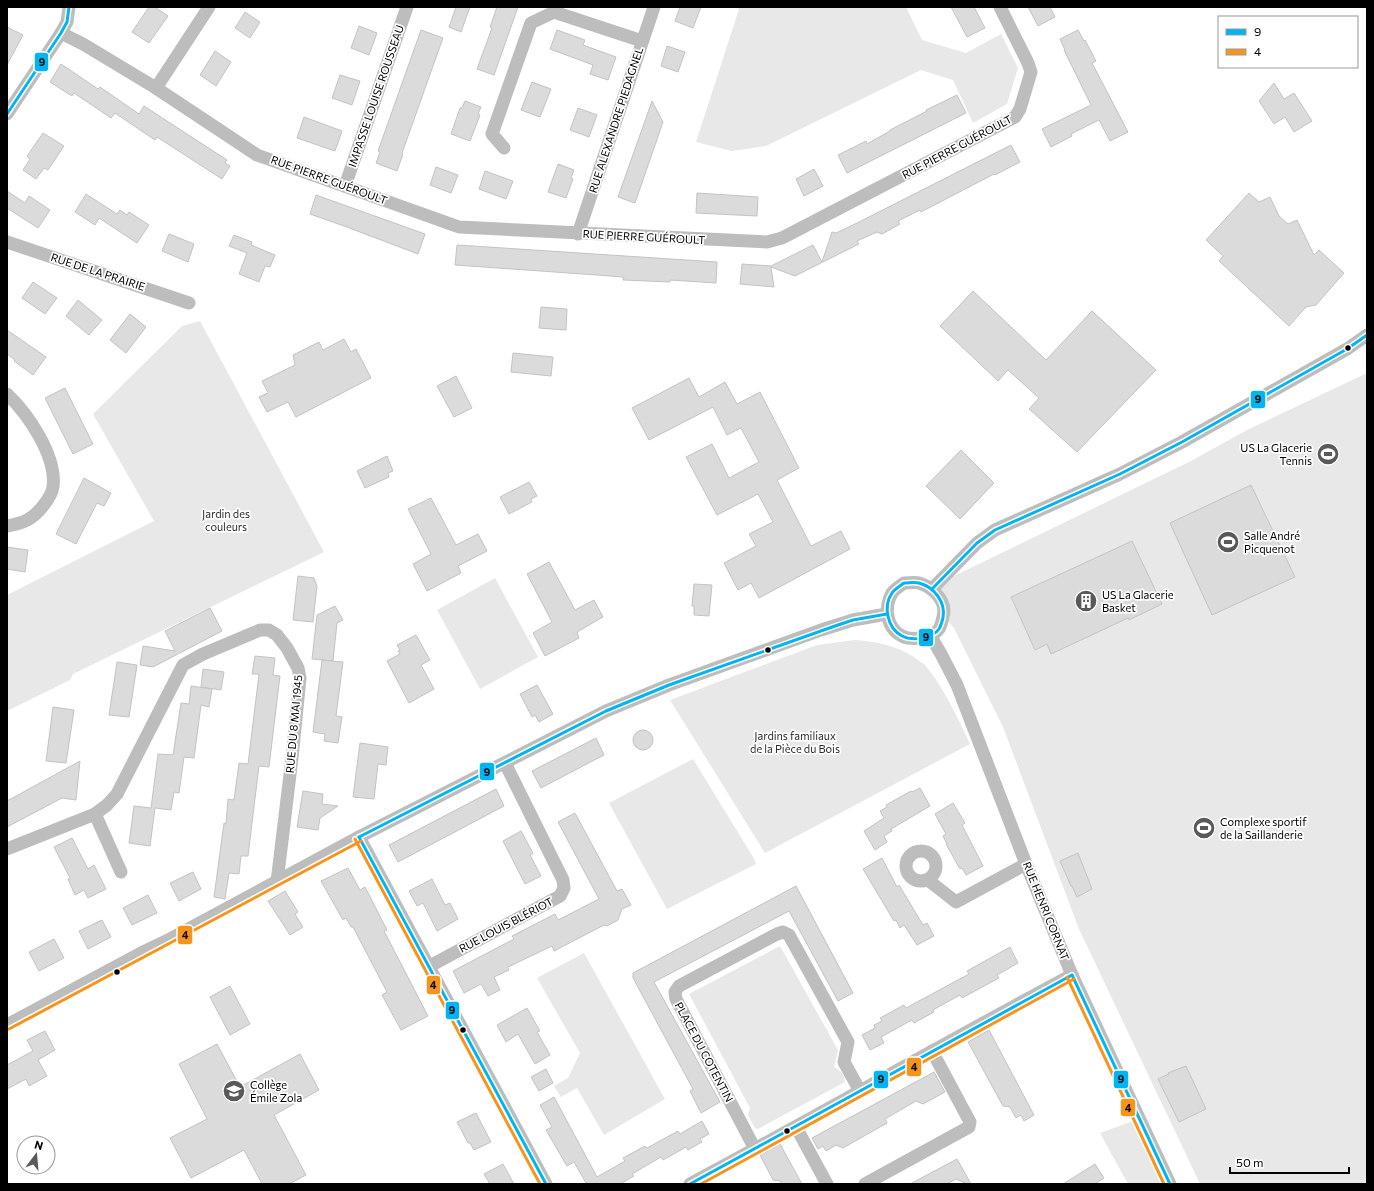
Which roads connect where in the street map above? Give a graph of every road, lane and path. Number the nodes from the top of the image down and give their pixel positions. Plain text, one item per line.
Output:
1 (69, 7) edge
2 (209, 7) edge
3 (407, 7) edge
4 (654, 7) edge
5 (1000, 7) edge
6 (61, 33) junction
7 (642, 41) junction
8 (156, 88) junction
9 (7, 114) edge
10 (504, 148) dead end
11 (345, 186) junction
12 (578, 234) junction
13 (7, 242) edge
14 (189, 302) dead end
15 (1367, 335) edge
16 (7, 394) edge
17 (7, 526) edge
18 (932, 589) junction
19 (887, 614) junction
20 (930, 635) junction
21 (506, 763) junction
22 (95, 814) junction
23 (359, 837) junction
24 (7, 849) edge
25 (1026, 864) junction
26 (121, 872) dead end
27 (928, 880) dead end
28 (278, 882) junction
29 (428, 967) junction
30 (1072, 975) junction
31 (7, 1025) edge
32 (932, 1051) junction
33 (860, 1091) junction
34 (796, 1127) junction
35 (755, 1149) junction
36 (546, 1184) edge
37 (692, 1184) edge
38 (827, 1184) edge
39 (865, 1184) edge
40 (1170, 1184) edge

1 - 6 street
2 - 8 street
3 - 11 street, IMPASSE LOUISE ROUSSEAU
4 - 7 street, RUE ALEXANDRE PIEDAGNEL
5 - 12 street, RUE PIERRE GUÉROULT
6 - 8 street, RUE PIERRE GUÉROULT
6 - 9 street
7 - 10 street
7 - 12 street, RUE ALEXANDRE PIEDAGNEL
8 - 11 street, RUE PIERRE GUÉROULT
11 - 12 street, RUE PIERRE GUÉROULT
13 - 14 street, RUE DE LA PRAIRIE
15 - 18 street
16 - 17 street
18 - 19 street
18 - 20 street
19 - 20 street
19 - 21 street
20 - 25 street, RUE HENRI CORNAT
21 - 23 street
21 - 29 street, RUE LOUIS BLÉRIOT
22 - 24 street, RUE DU 8 MAI 1945
22 - 26 street
22 - 28 street, RUE DU 8 MAI 1945
23 - 28 street
23 - 29 street
25 - 27 street
25 - 30 street, RUE HENRI CORNAT
28 - 31 street
29 - 36 street
30 - 32 street
30 - 40 street, RUE HENRI CORNAT
32 - 33 street
32 - 39 street
33 - 34 street
33 - 35 street, PLACE DU COTENTIN
34 - 35 street
34 - 38 street
35 - 37 street

